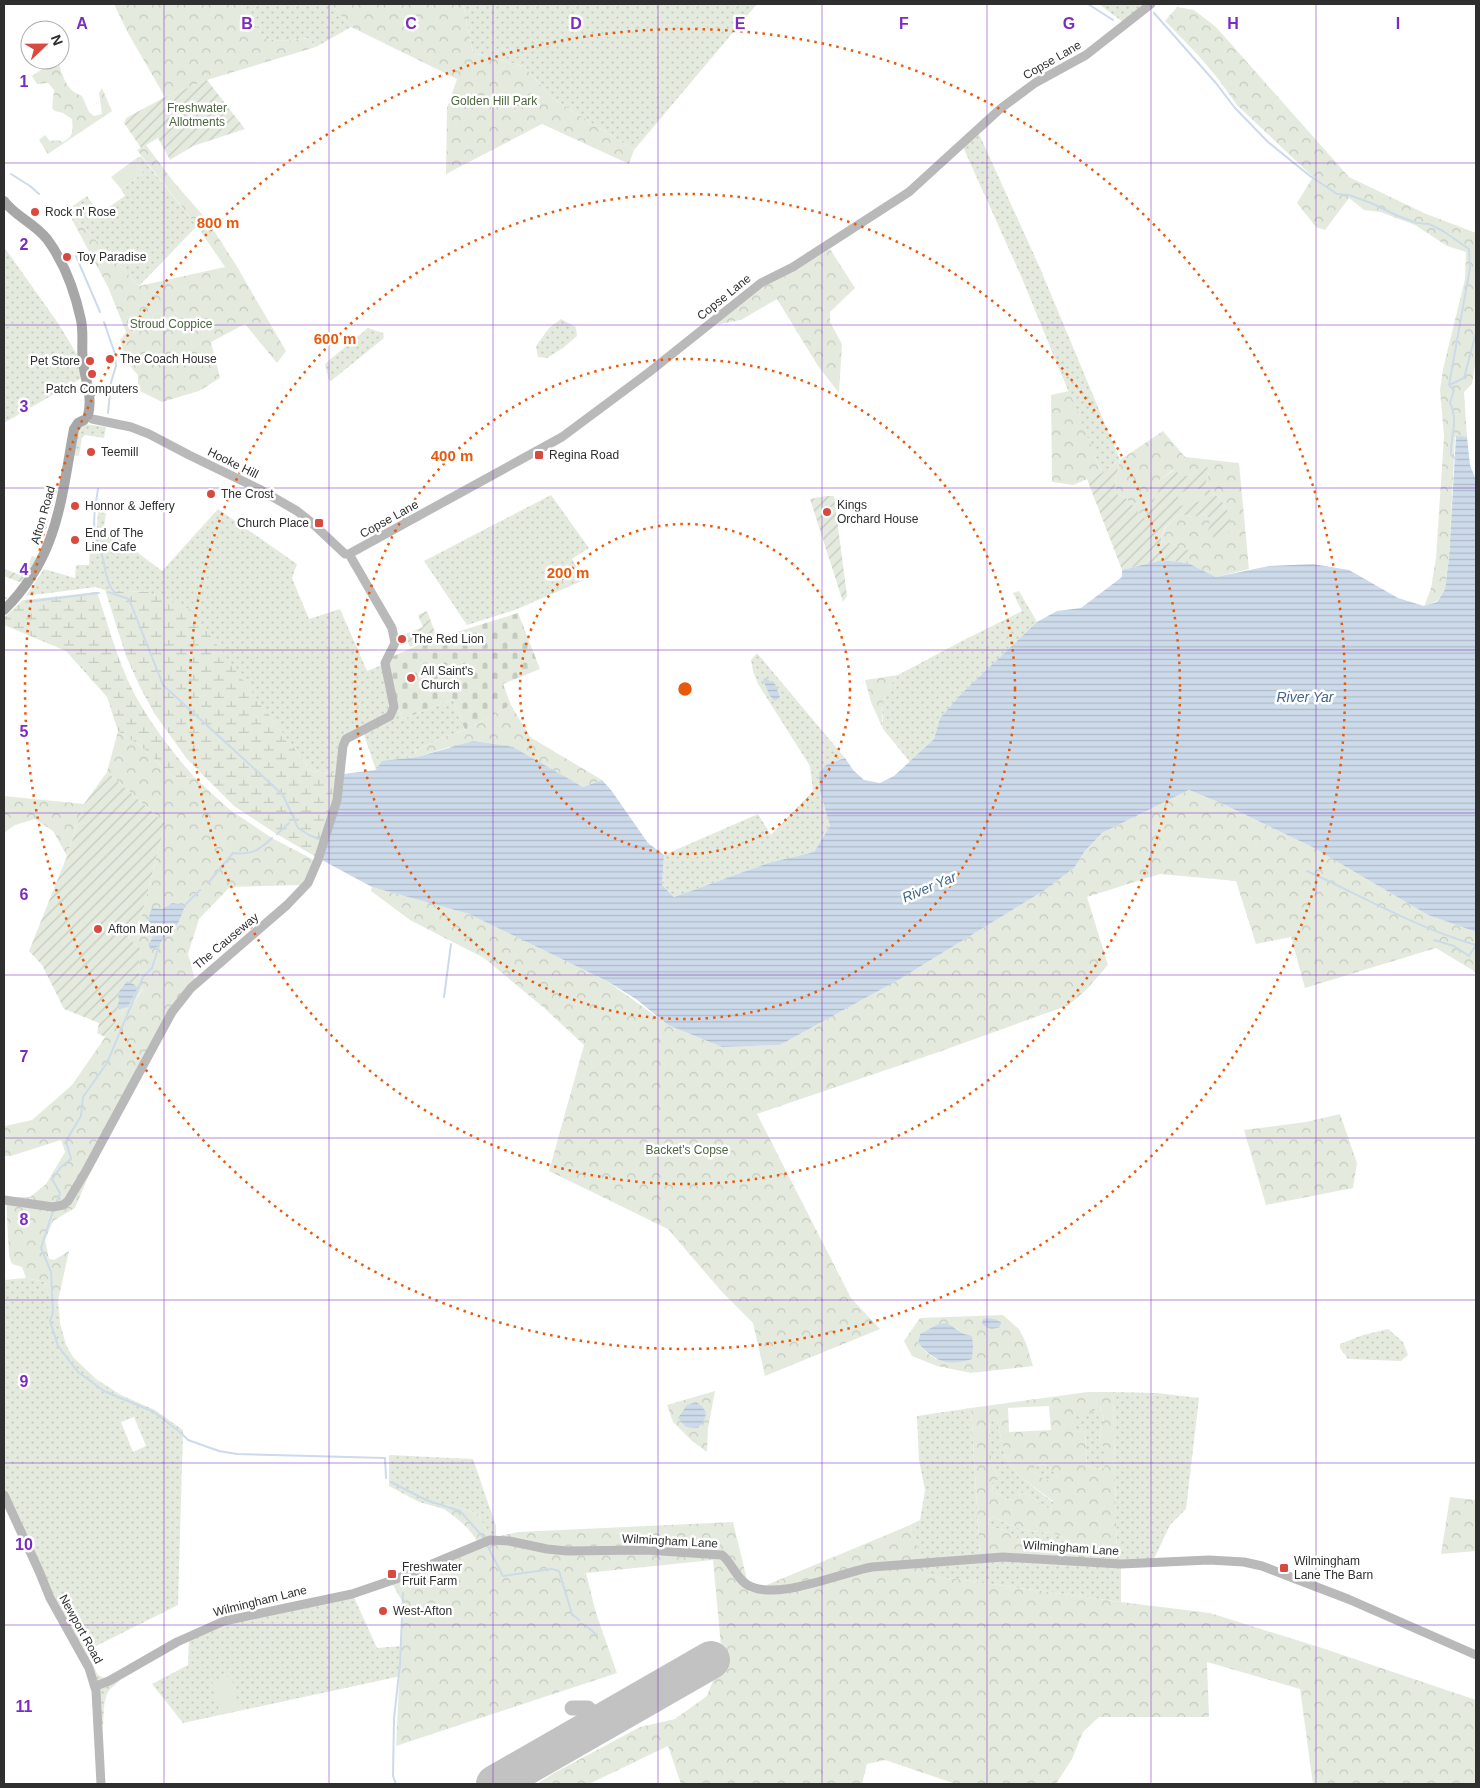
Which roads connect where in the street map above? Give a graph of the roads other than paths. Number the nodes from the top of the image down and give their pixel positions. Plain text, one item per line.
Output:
1 (1151, 4) edge
2 (4, 201) edge
3 (88, 418) junction
4 (349, 554) junction
5 (4, 610) edge
6 (4, 1200) edge
7 (4, 1495) edge
8 (1476, 1655) edge
9 (96, 1686) junction
10 (101, 1784) edge

1 - 4 street, Copse Lane
2 - 3 main road
3 - 4 street, Hooke Hill
3 - 5 main road, Afton Road
4 - 6 street, The Causeway
7 - 9 street, Newport Road
8 - 9 street, Wilmingham Lane
9 - 10 street, Newport Road

